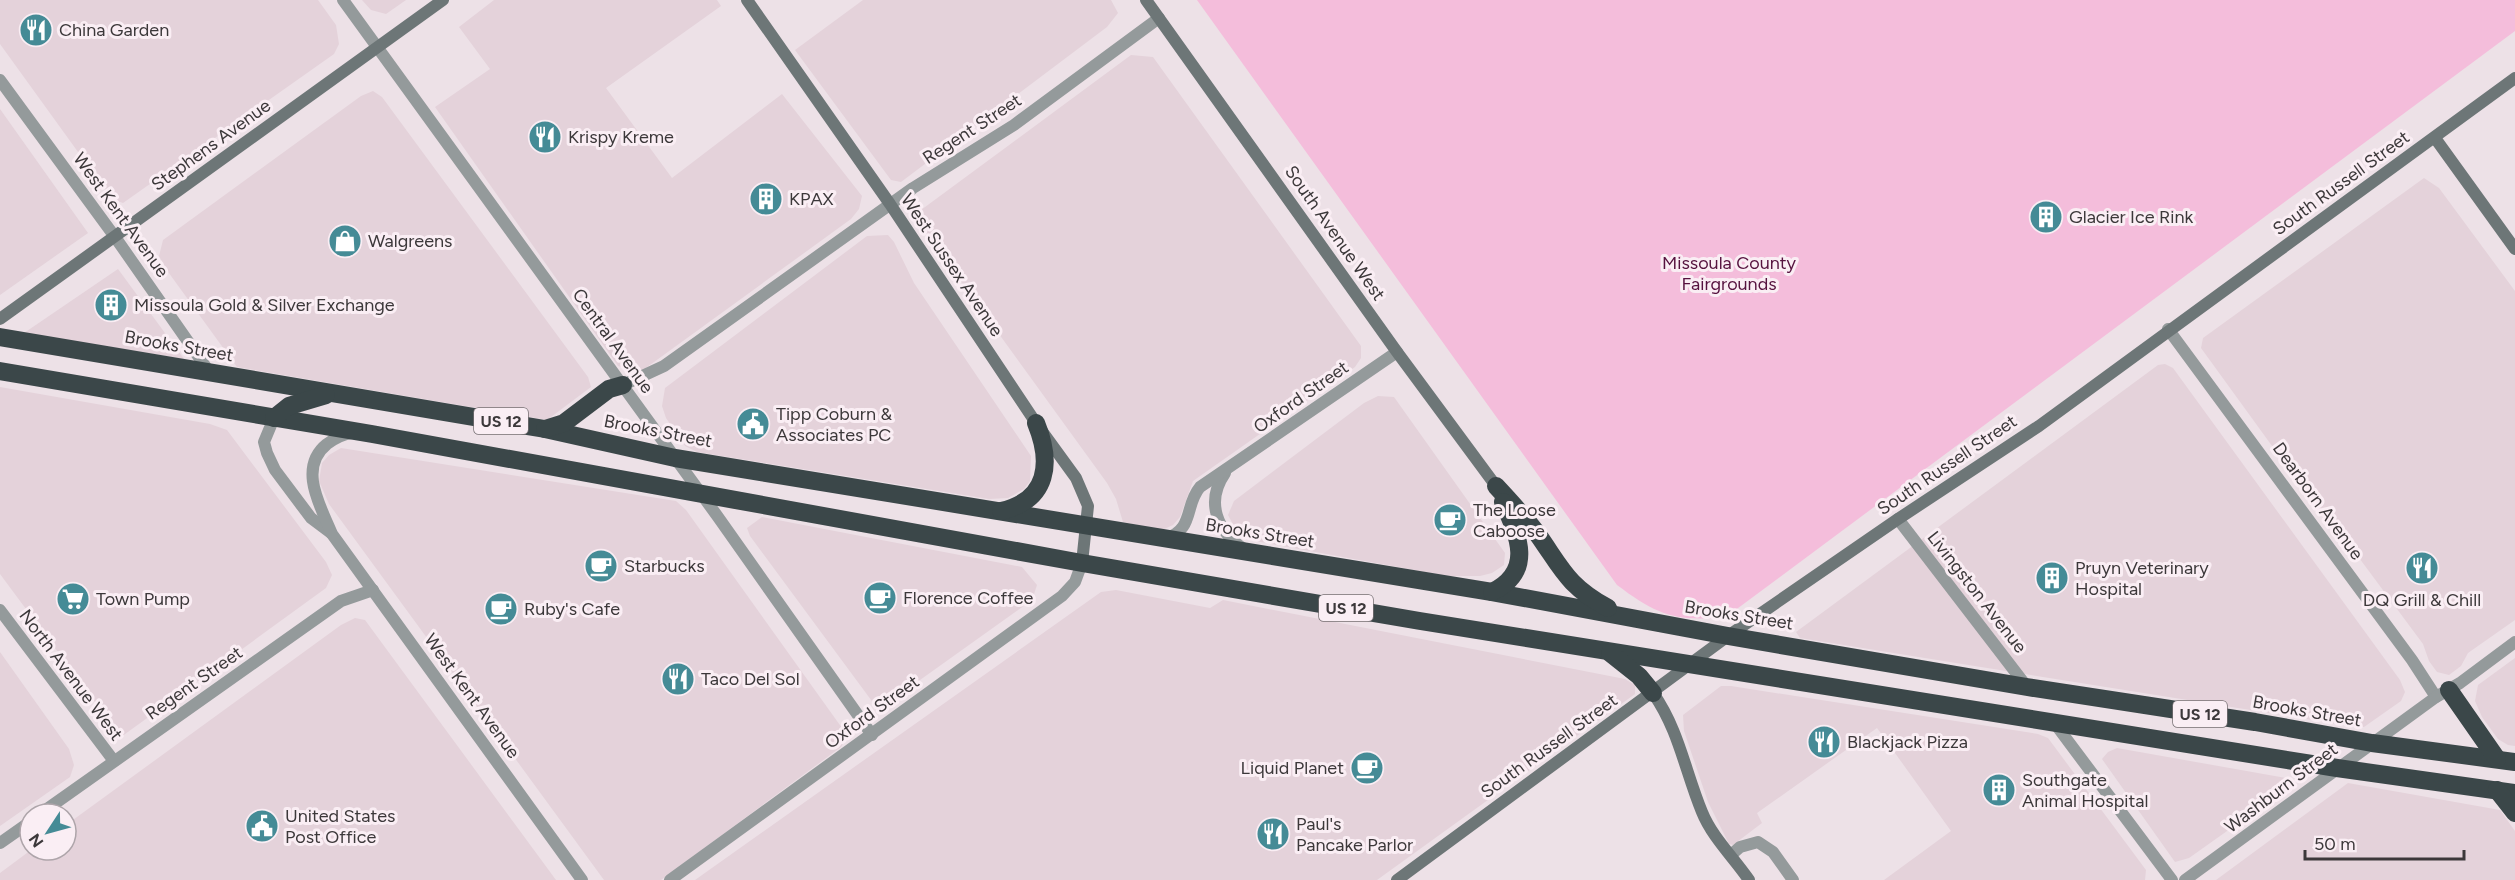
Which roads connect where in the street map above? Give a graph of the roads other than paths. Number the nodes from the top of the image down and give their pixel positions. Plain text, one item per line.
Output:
1 (343, 0) edge
2 (443, 0) edge
3 (747, 0) edge
4 (1146, 0) edge
5 (1159, 18) junction
6 (377, 48) junction
7 (2515, 78) edge
8 (0, 80) edge
9 (2435, 138) junction
10 (890, 204) junction
11 (115, 237) junction
12 (2515, 249) edge
13 (0, 319) edge
14 (2168, 329) junction
15 (0, 337) edge
16 (1396, 352) junction
17 (0, 371) edge
18 (210, 373) junction
19 (623, 385) junction
20 (333, 393) junction
21 (274, 418) junction
22 (1036, 423) junction
23 (545, 429) junction
24 (372, 434) junction
25 (675, 458) junction
26 (1226, 472) junction
27 (1496, 486) junction
28 (699, 492) junction
29 (1000, 511) junction
30 (1898, 519) junction
31 (1087, 525) junction
32 (332, 534) junction
33 (1164, 540) junction
34 (1249, 552) junction
35 (1082, 563) junction
36 (373, 590) junction
37 (1492, 592) junction
38 (0, 610) edge
39 (1623, 616) junction
40 (1728, 636) junction
41 (2515, 642) edge
42 (1609, 652) junction
43 (1690, 665) junction
44 (2027, 687) junction
45 (1653, 693) junction
46 (2443, 694) junction
47 (2053, 721) junction
48 (872, 735) junction
49 (2372, 744) junction
50 (2497, 759) junction
51 (114, 761) junction
52 (2515, 762) edge
53 (2337, 768) junction
54 (2497, 790) junction
55 (2515, 793) edge
56 (57, 802) edge
57 (2515, 813) edge
58 (18, 830) edge
59 (0, 843) edge
60 (1731, 855) junction
61 (582, 880) edge
62 (670, 880) edge
63 (1397, 880) edge
64 (1749, 880) edge
65 (1793, 880) edge
66 (2172, 880) edge
67 (2185, 880) edge

1 - 6 street, Central Avenue
2 - 6 street, Stephens Avenue
3 - 10 street, West Sussex Avenue
4 - 5 street, South Avenue West
5 - 10 street, Regent Street
5 - 16 street, South Avenue West
6 - 11 street, Stephens Avenue
6 - 19 street, Central Avenue
7 - 9 street, South Russell Street
8 - 11 street, West Kent Avenue
9 - 12 street
9 - 14 street, South Russell Street
10 - 19 street, Regent Street
10 - 22 street, West Sussex Avenue
11 - 13 street, Stephens Avenue
11 - 18 street, West Kent Avenue
14 - 30 street, South Russell Street
14 - 46 street, Dearborn Avenue
15 - 18 highway, Brooks Street / US 12
16 - 26 street, Oxford Street
16 - 27 street, South Avenue West
17 - 21 highway, US 12
18 - 20 highway, Brooks Street / US 12
19 - 23 highway
19 - 25 street, Central Avenue
20 - 21 highway
20 - 23 highway, Brooks Street / US 12
21 - 24 highway, US 12
21 - 32 street, West Kent Avenue
22 - 29 highway
22 - 31 street, West Sussex Avenue
23 - 25 highway, Brooks Street / US 12
24 - 28 highway, US 12
24 - 32 street, West Kent Avenue
25 - 28 street, Central Avenue
25 - 29 highway, Brooks Street / US 12
26 - 33 street, Oxford Street
26 - 34 street
27 - 37 highway
27 - 39 highway
28 - 35 highway, US 12
28 - 48 street, Central Avenue
29 - 31 highway, Brooks Street / US 12
30 - 40 street, South Russell Street
30 - 44 street, Livingston Avenue
31 - 33 highway, Brooks Street / US 12
31 - 35 street, West Sussex Avenue
32 - 36 street, West Kent Avenue
33 - 34 highway, Brooks Street / US 12
34 - 37 highway, Brooks Street / US 12
35 - 42 highway, US 12
35 - 48 street, Oxford Street
36 - 51 street, Regent Street
36 - 61 street, West Kent Avenue
37 - 39 highway, Brooks Street / US 12
38 - 51 street, North Avenue West
39 - 40 highway, Brooks Street / US 12
40 - 43 street, South Russell Street
40 - 44 highway, Brooks Street / US 12
41 - 46 street, Washburn Street
42 - 43 highway, US 12
42 - 45 highway
43 - 45 street, South Russell Street
43 - 47 highway, US 12
44 - 49 highway, Brooks Street / US 12
45 - 60 street
45 - 63 street, South Russell Street
46 - 49 street, Washburn Street
46 - 50 highway
47 - 53 highway, US 12
47 - 66 street
48 - 62 street, Oxford Street
49 - 50 highway, Brooks Street / US 12
49 - 53 street, Washburn Street
50 - 52 highway, Brooks Street / US 12
51 - 56 street, Regent Street
53 - 54 highway, US 12
53 - 67 street, Washburn Street
54 - 55 highway, US 12
54 - 57 highway
58 - 59 street
60 - 64 street
60 - 65 street

